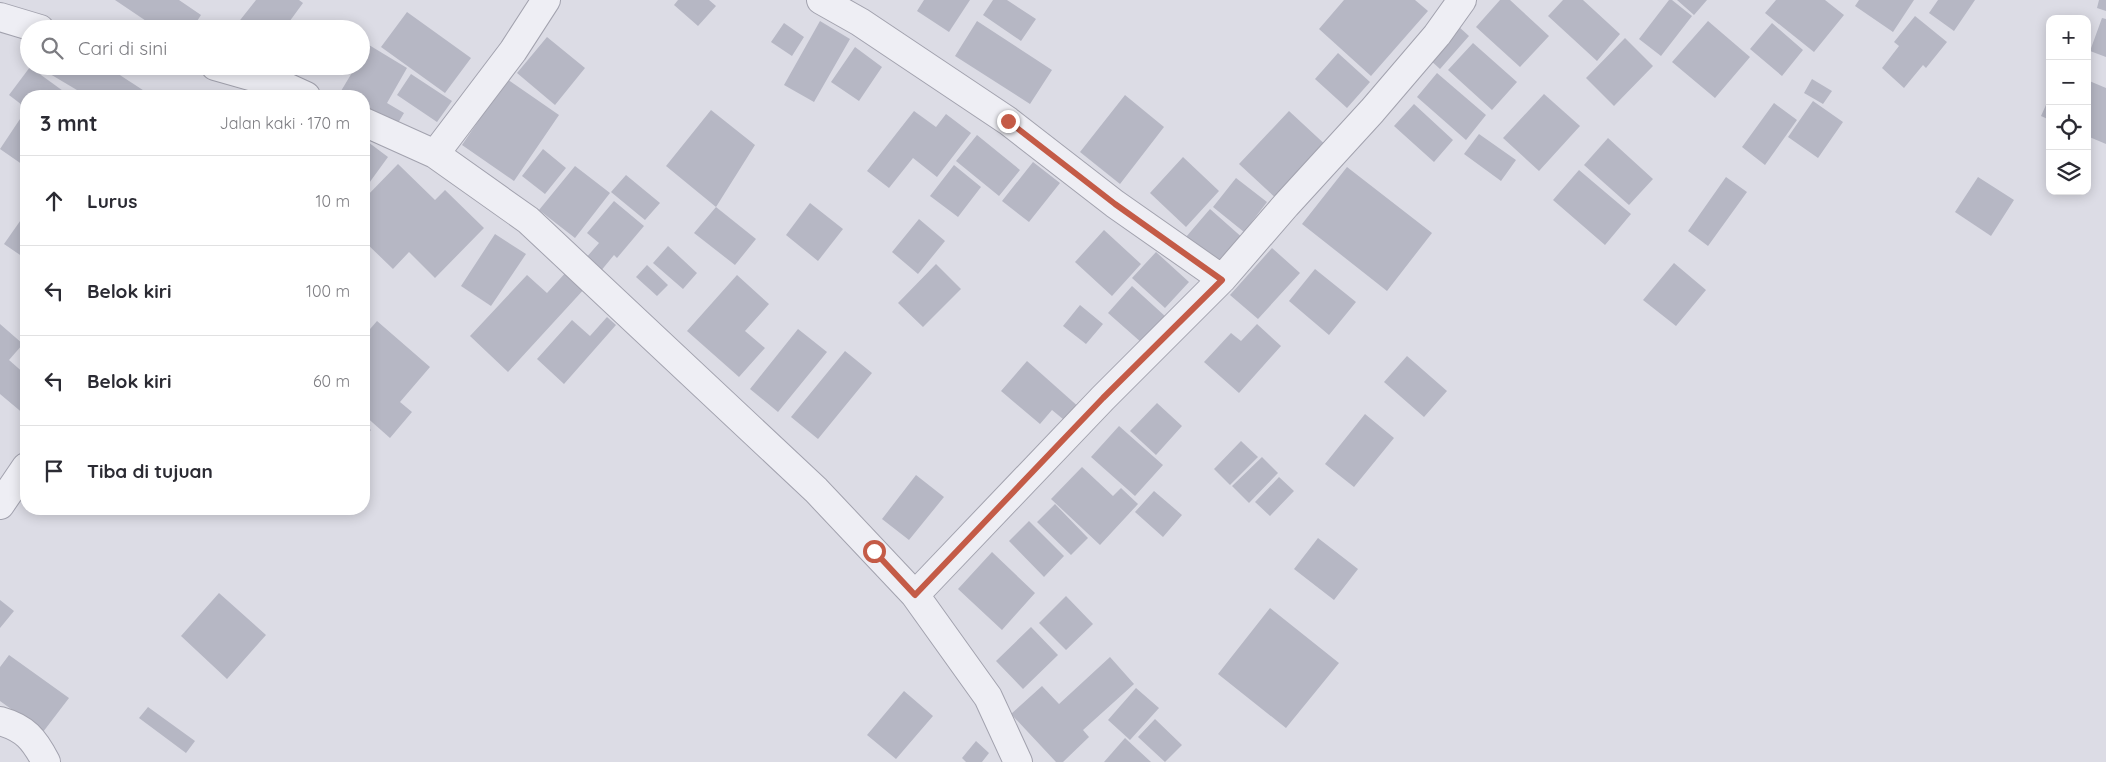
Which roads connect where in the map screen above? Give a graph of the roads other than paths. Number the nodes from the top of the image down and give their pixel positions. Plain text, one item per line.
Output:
1 (546, 0) edge
2 (821, 0) edge
3 (1462, 0) edge
4 (0, 17) edge
5 (20, 23) edge
6 (247, 75) edge
7 (293, 90) edge
8 (370, 125) edge
9 (435, 154) junction
10 (1222, 280) junction
11 (20, 476) edge
12 (0, 505) edge
13 (915, 595) junction
14 (0, 721) edge
15 (46, 762) edge
16 (1018, 762) edge

1 - 9 street
2 - 10 street
3 - 10 street
4 - 5 street
6 - 7 street
8 - 9 street
9 - 13 street
10 - 13 street
11 - 12 street
13 - 16 street
14 - 15 street

